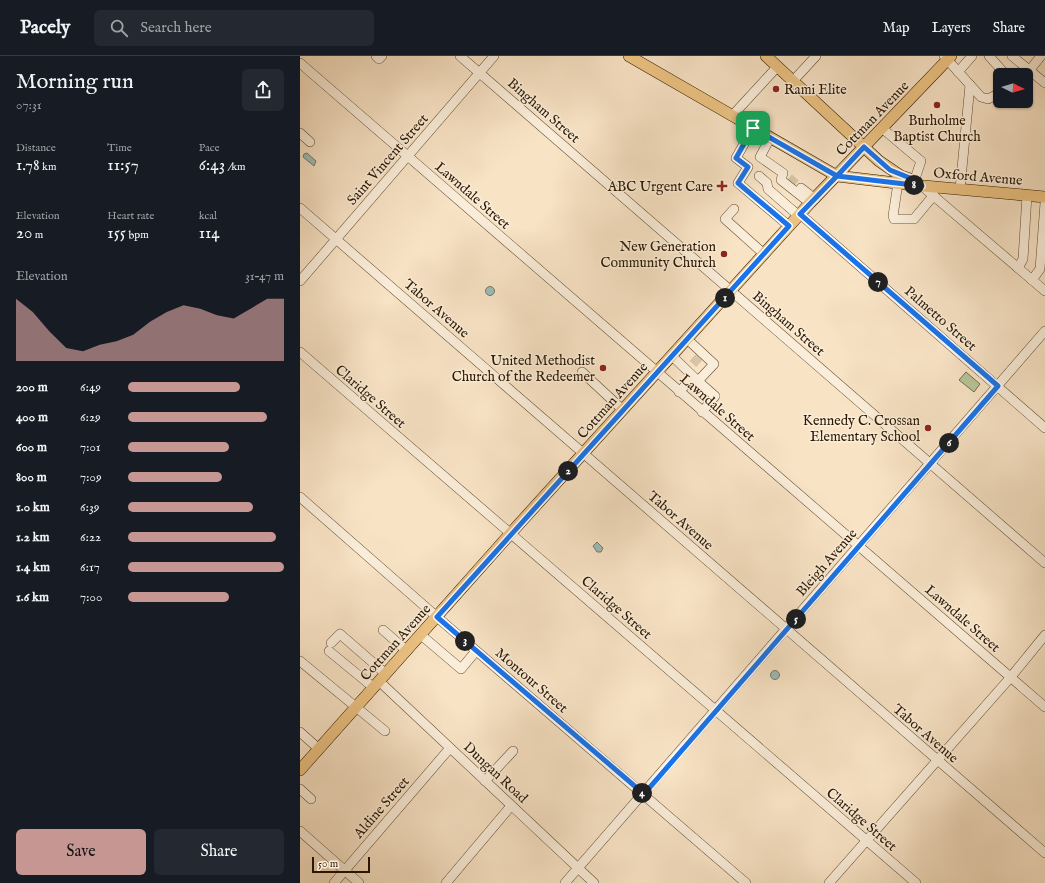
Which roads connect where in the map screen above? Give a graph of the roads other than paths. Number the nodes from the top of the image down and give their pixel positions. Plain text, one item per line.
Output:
1 (376, 56) edge
2 (382, 56) edge
3 (460, 56) edge
4 (494, 56) edge
5 (629, 56) edge
6 (816, 56) edge
7 (972, 56) edge
8 (989, 56) edge
9 (1012, 56) edge
10 (1041, 56) edge
11 (768, 57) edge
12 (947, 57) edge
13 (300, 63) edge
14 (778, 66) junction
15 (1000, 68) edge
16 (1026, 68) edge
17 (1031, 68) edge
18 (958, 72) junction
19 (479, 73) junction
20 (1033, 74) edge
21 (793, 81) junction
22 (1045, 84) edge
23 (970, 85) junction
24 (993, 96) edge
25 (732, 116) junction
26 (753, 128) junction
27 (882, 129) junction
28 (300, 133) edge
29 (770, 138) junction
30 (310, 142) dead end
31 (864, 147) junction
32 (407, 157) junction
33 (760, 176) dead end
34 (837, 176) junction
35 (898, 183) junction
36 (917, 184) junction
37 (801, 188) tunnel mouth
38 (960, 190) junction
39 (1028, 195) junction
40 (934, 196) junction
41 (1045, 197) edge
42 (812, 201) junction
43 (1045, 203) edge
44 (300, 208) edge
45 (734, 209) dead end
46 (800, 215) junction
47 (789, 226) junction
48 (336, 239) junction
49 (764, 254) junction
50 (1018, 268) junction
51 (1032, 280) junction
52 (300, 281) edge
53 (731, 290) junction
54 (1045, 291) edge
55 (1045, 331) edge
56 (687, 339) junction
57 (300, 352) edge
58 (672, 356) junction
59 (695, 367) junction
60 (582, 372) dead end
61 (657, 372) junction
62 (998, 386) junction
63 (679, 392) junction
64 (623, 410) junction
65 (702, 412) junction
66 (1045, 428) edge
67 (583, 454) junction
68 (930, 464) junction
69 (300, 497) edge
70 (510, 534) junction
71 (858, 547) junction
72 (1045, 564) edge
73 (437, 617) junction
74 (383, 630) dead end
75 (786, 630) junction
76 (421, 635) junction
77 (1045, 635) edge
78 (406, 651) junction
79 (476, 651) junction
80 (300, 661) edge
81 (1010, 678) junction
82 (380, 681) junction
83 (1045, 707) edge
84 (356, 708) junction
85 (715, 710) junction
86 (300, 732) edge
87 (385, 732) dead end
88 (450, 748) junction
89 (319, 749) junction
90 (513, 751) dead end
91 (936, 761) junction
92 (302, 764) edge
93 (485, 781) junction
94 (300, 789) edge
95 (644, 794) junction
96 (311, 799) dead end
97 (512, 806) junction
98 (300, 831) edge
99 (867, 841) junction
100 (1045, 853) edge
101 (578, 868) junction
102 (345, 870) junction
103 (334, 883) edge
104 (359, 883) edge
105 (446, 883) edge
106 (565, 883) edge
107 (594, 883) edge
108 (746, 883) edge
109 (830, 883) edge
110 (916, 883) edge

1 - 2 street
3 - 19 street, Bingham Street
4 - 19 street, Saint Vincent Street
5 - 25 main road, Oxford Avenue
6 - 21 street
7 - 18 street
8 - 15 street
9 - 16 street
10 - 17 street
11 - 14 main road
12 - 18 street
12 - 27 main road, Cottman Avenue
13 - 32 street, Lawndale Street
14 - 21 main road
14 - 25 street
18 - 23 street
19 - 32 street, Saint Vincent Street
19 - 53 street, Bingham Street
20 - 22 street
21 - 31 main road
23 - 24 street
23 - 38 street
25 - 26 main road, Oxford Avenue
26 - 29 main road, Oxford Avenue
26 - 47 street
27 - 31 main road, Cottman Avenue
27 - 36 street
28 - 30 street
29 - 34 main road, Oxford Avenue
29 - 42 street
31 - 34 main road, Cottman Avenue
31 - 36 main road
32 - 48 street, Saint Vincent Street
32 - 61 street, Lawndale Street
33 - 46 street, Palmetto Street
34 - 35 main road, Oxford Avenue
34 - 42 main road, Cottman Avenue
35 - 36 main road, Oxford Avenue
35 - 40 street
36 - 38 main road, Oxford Avenue
36 - 40 street
37 - 42 street
38 - 39 main road, Oxford Avenue
39 - 41 main road, Oxford Avenue
39 - 50 street
40 - 50 street
42 - 46 main road, Cottman Avenue
43 - 51 street
44 - 48 street, Tabor Avenue
45 - 49 street
46 - 47 main road, Cottman Avenue
46 - 62 street, Palmetto Street
47 - 49 main road, Cottman Avenue
48 - 52 street, Saint Vincent Street
48 - 67 street, Tabor Avenue
49 - 53 main road, Cottman Avenue
50 - 51 street
51 - 54 street
53 - 56 main road, Cottman Avenue
53 - 68 street, Bingham Street
55 - 62 street, Bleigh Avenue
56 - 58 main road, Cottman Avenue
56 - 59 street
57 - 70 street, Claridge Street
58 - 59 street
58 - 61 main road, Cottman Avenue
59 - 63 street
59 - 65 street
60 - 64 street
61 - 63 street, Lawndale Street
61 - 64 main road, Cottman Avenue
62 - 66 street, Palmetto Street
62 - 68 street, Bleigh Avenue
63 - 65 street, Lawndale Street
64 - 67 main road, Cottman Avenue
65 - 71 street, Lawndale Street
67 - 70 main road, Cottman Avenue
67 - 75 street, Tabor Avenue
68 - 71 street, Bleigh Avenue
68 - 72 street, Bingham Street
69 - 73 street, Montour Street
70 - 73 main road, Cottman Avenue
70 - 85 street, Claridge Street
71 - 75 street, Bleigh Avenue
71 - 81 street, Lawndale Street
73 - 76 main road, Cottman Avenue
73 - 79 street, Montour Street
74 - 78 street
75 - 85 street, Bleigh Avenue
75 - 91 street, Tabor Avenue
76 - 78 main road, Cottman Avenue
76 - 79 street
77 - 81 street
78 - 82 main road, Cottman Avenue
79 - 95 street, Montour Street
80 - 84 street
81 - 83 street, Lawndale Street
81 - 91 street
82 - 82 street
82 - 84 main road, Cottman Avenue
82 - 88 street, Dungan Road
84 - 87 street
84 - 89 main road, Cottman Avenue
85 - 95 street, Bleigh Avenue
85 - 99 street, Claridge Street
86 - 89 street
88 - 93 street, Dungan Road
88 - 102 street, Aldine Street
89 - 92 main road, Cottman Avenue
90 - 93 street
91 - 99 street
91 - 100 street, Tabor Avenue
93 - 97 street, Dungan Road
94 - 96 street
95 - 101 street, Bleigh Avenue
95 - 108 street, Montour Street
97 - 101 street, Dungan Road
97 - 105 street
98 - 102 street
99 - 109 street
99 - 110 street, Claridge Street
101 - 106 street, Bleigh Avenue
101 - 107 street, Dungan Road
102 - 103 street, Aldine Street
102 - 104 street

